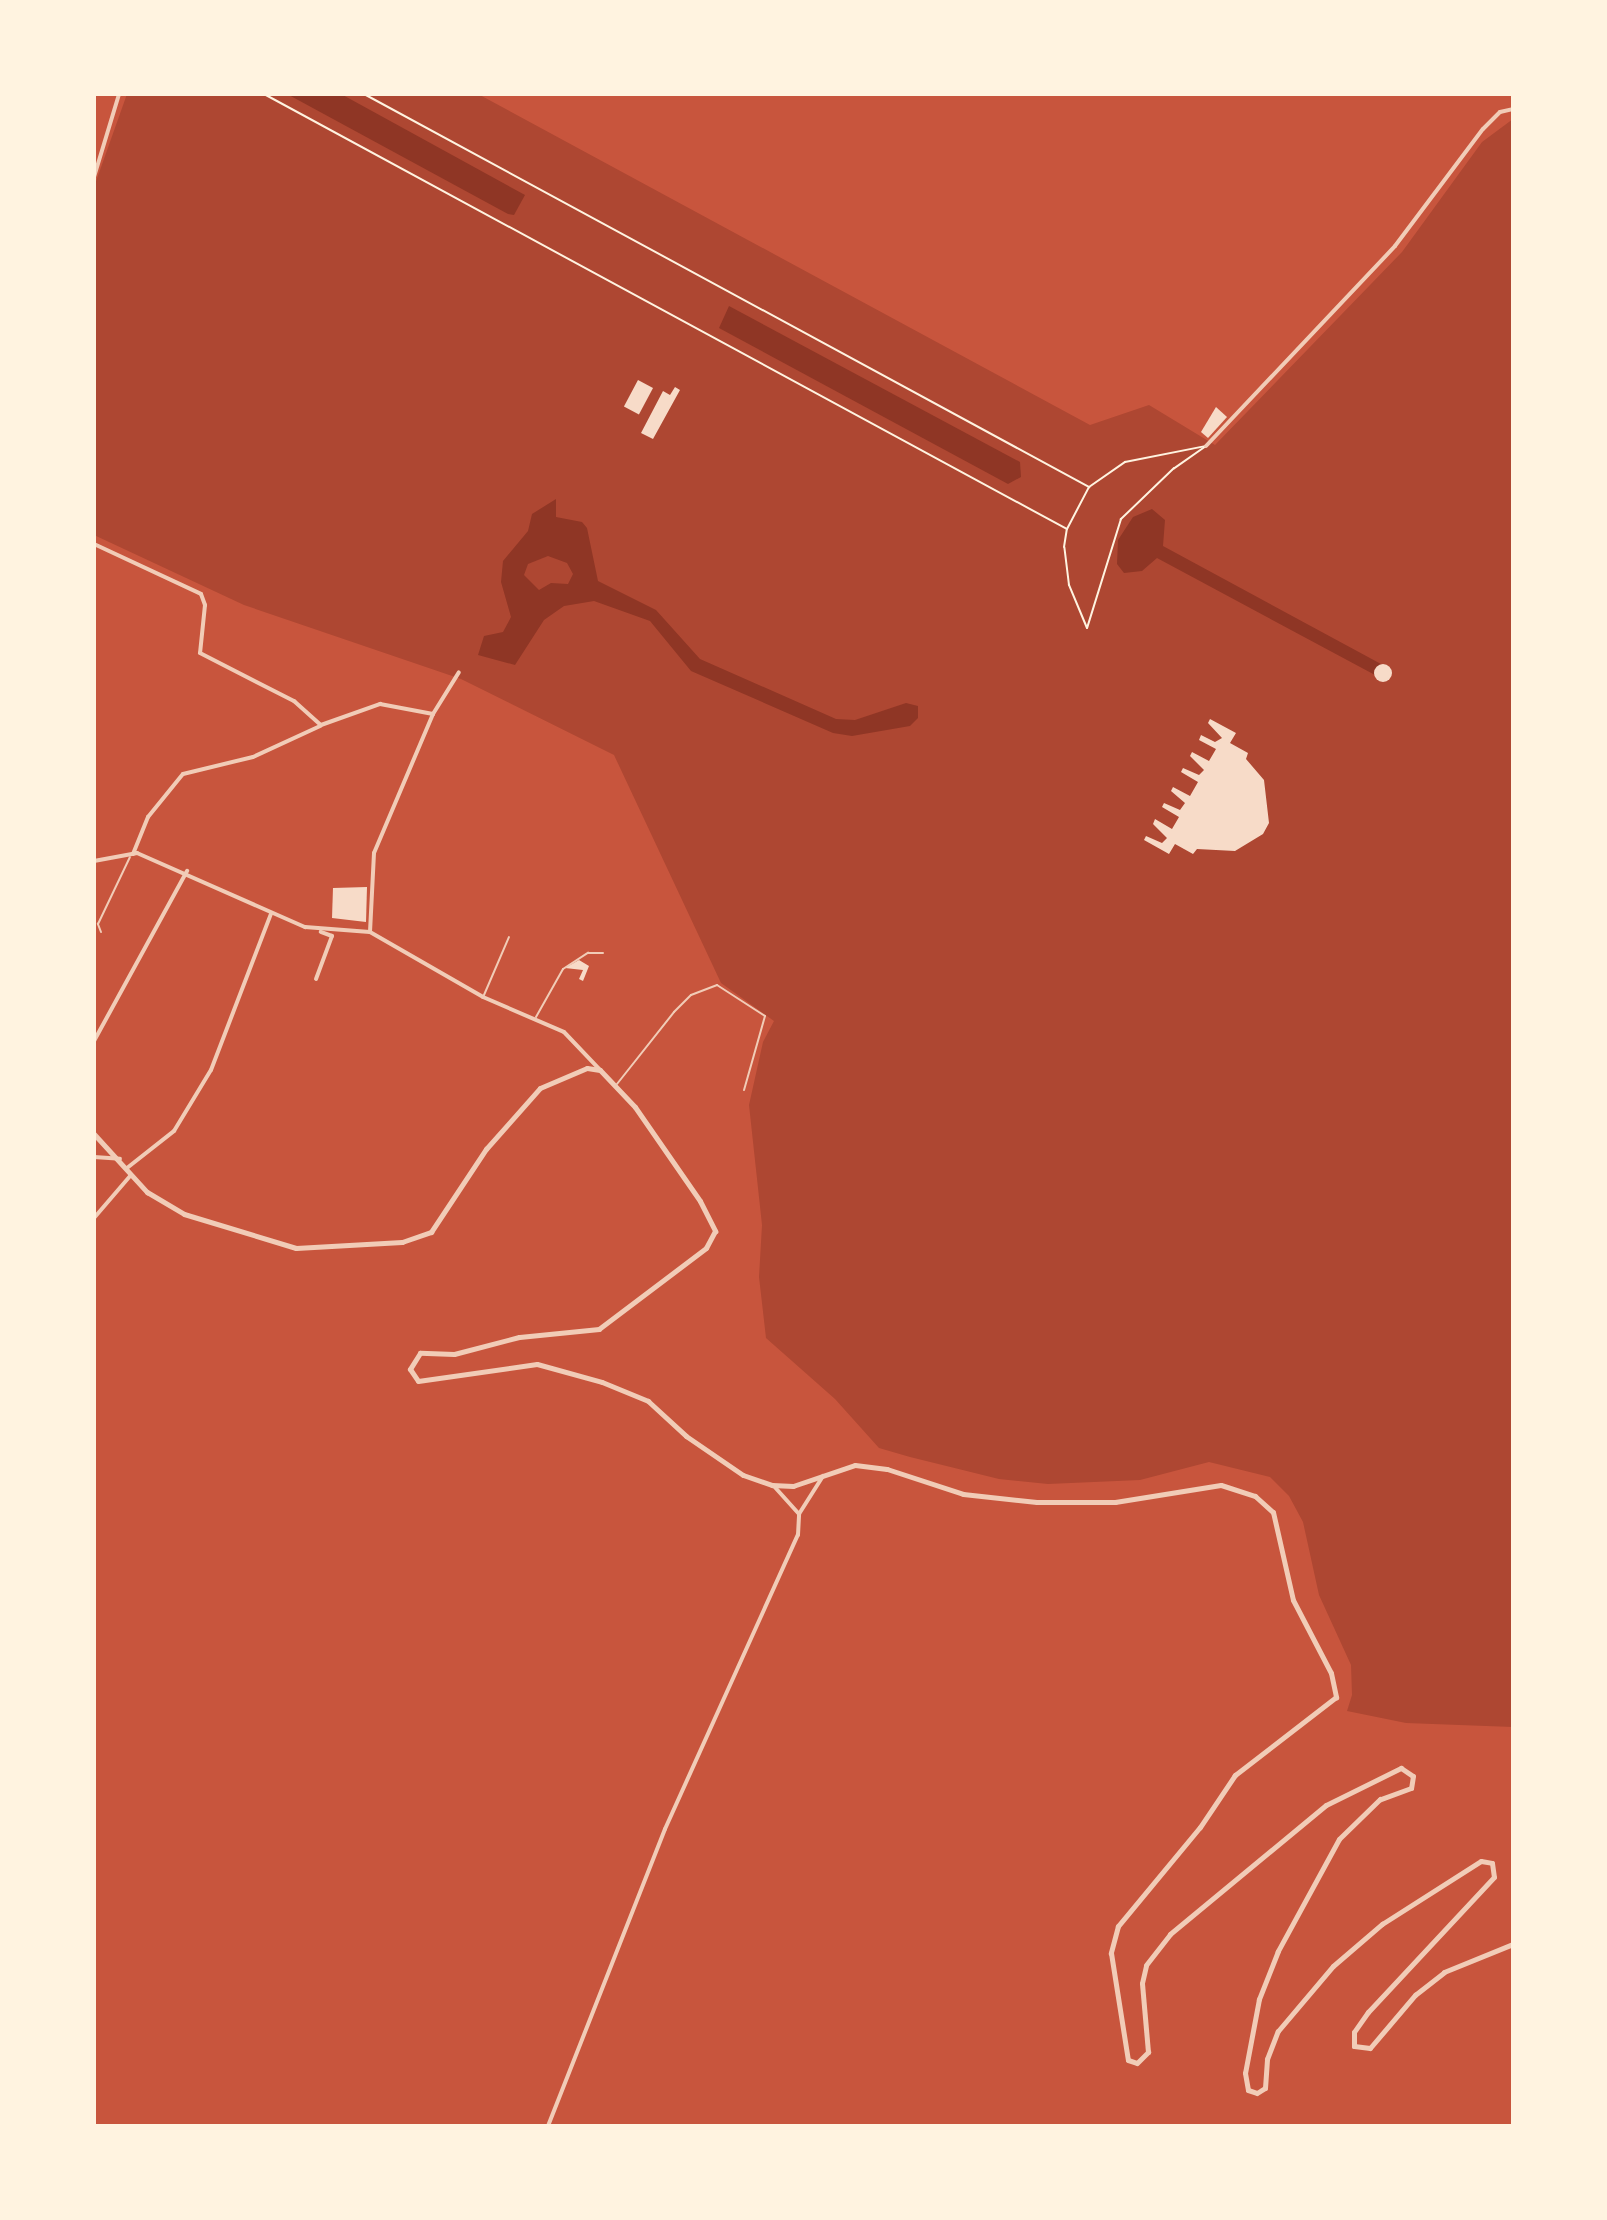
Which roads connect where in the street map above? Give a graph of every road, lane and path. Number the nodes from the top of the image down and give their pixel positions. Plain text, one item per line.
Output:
1 (119, 94) edge
2 (264, 94) edge
3 (364, 94) edge
4 (1513, 109) edge
5 (94, 177) edge
6 (1206, 446) junction
7 (1089, 487) junction
8 (1067, 529) junction
9 (94, 544) edge
10 (459, 672) dead end
11 (433, 714) junction
12 (321, 725) junction
13 (133, 854) junction
14 (94, 861) edge
15 (187, 871) junction
16 (271, 914) junction
17 (315, 929) junction
18 (101, 932) dead end
19 (370, 932) junction
20 (509, 937) dead end
21 (603, 953) dead end
22 (316, 979) dead end
23 (483, 997) junction
24 (536, 1017) junction
25 (94, 1041) edge
26 (600, 1070) junction
27 (617, 1085) junction
28 (744, 1090) dead end
29 (94, 1134) edge
30 (94, 1157) edge
31 (120, 1159) junction
32 (127, 1168) junction
33 (131, 1175) junction
34 (94, 1218) edge
35 (824, 1474) junction
36 (772, 1485) junction
37 (799, 1514) junction
38 (1513, 1944) edge
39 (548, 2126) edge

1 - 5 street
2 - 8 path
3 - 7 path
4 - 6 street
6 - 7 path
6 - 8 path
7 - 8 path
9 - 12 street
10 - 11 street
11 - 12 street
11 - 19 street
12 - 13 street
13 - 14 street
13 - 15 street
13 - 18 lane
15 - 16 street
15 - 25 street
16 - 17 street
16 - 32 street
17 - 19 street
17 - 22 street
19 - 23 street
20 - 23 lane
21 - 24 lane
23 - 24 street
24 - 26 street
26 - 27 street
26 - 33 street
27 - 28 lane
27 - 36 street
29 - 31 street
30 - 31 street
31 - 32 street
32 - 33 street
33 - 34 street
35 - 36 street
35 - 37 street
35 - 38 street
36 - 37 street
37 - 39 street

